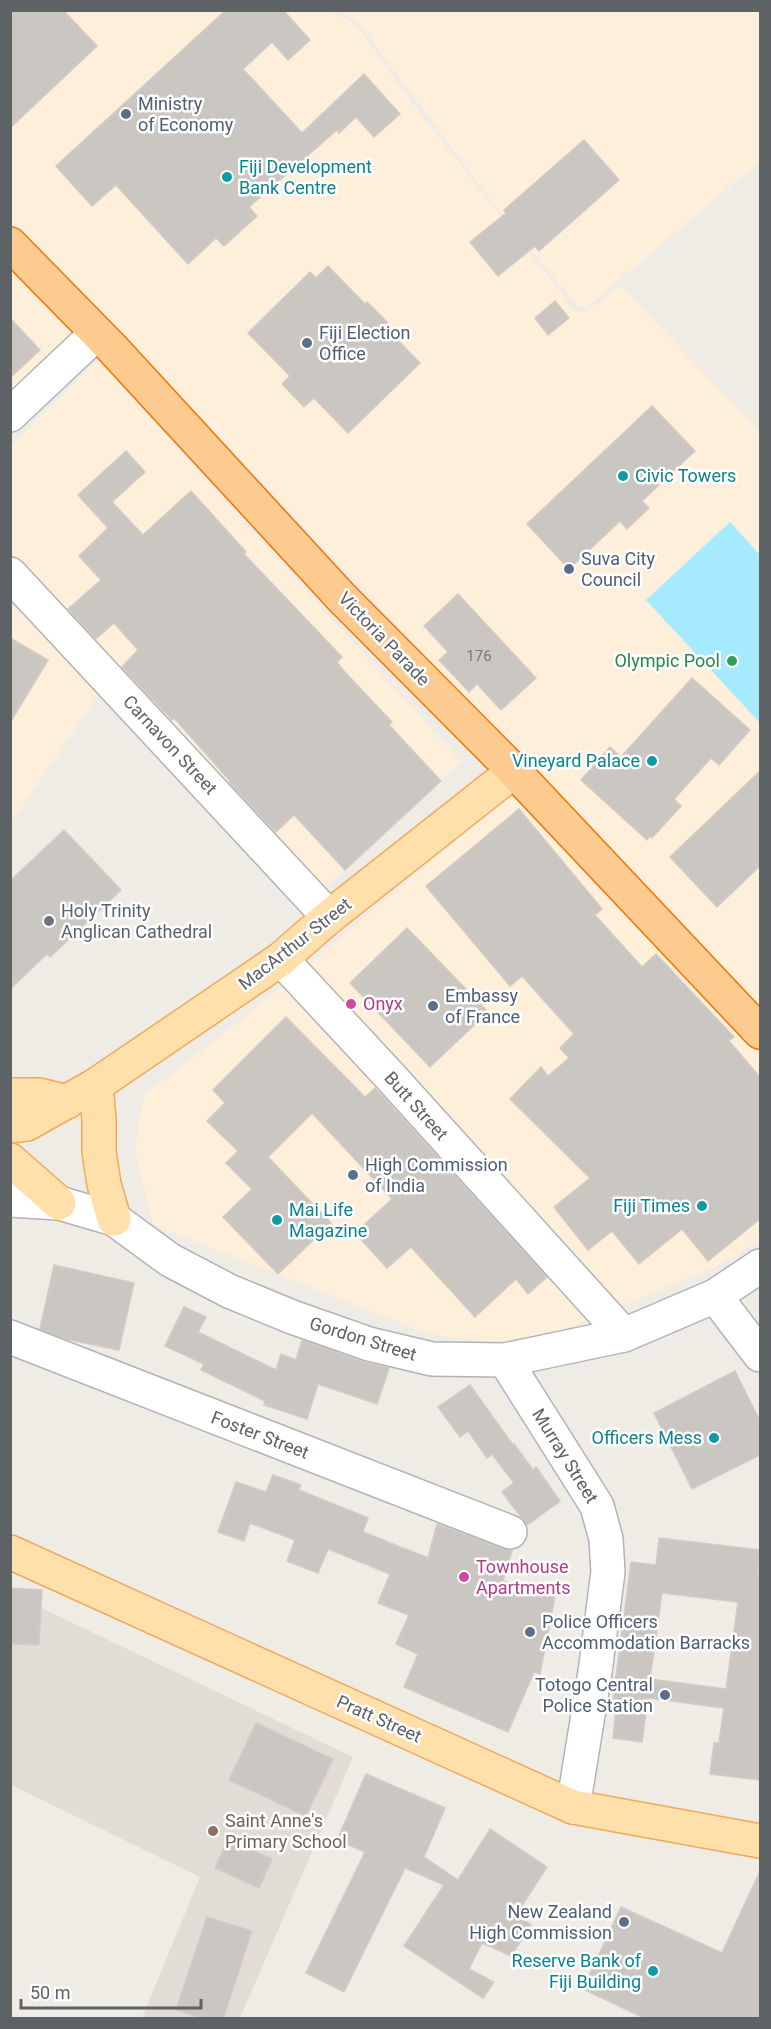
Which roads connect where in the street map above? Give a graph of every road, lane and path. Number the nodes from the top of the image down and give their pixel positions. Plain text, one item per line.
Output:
1 (10, 244) edge
2 (97, 333) junction
3 (10, 415) edge
4 (10, 574) edge
5 (514, 771) junction
6 (329, 917) junction
7 (280, 959) junction
8 (760, 1032) edge
9 (96, 1085) junction
10 (10, 1095) edge
11 (67, 1102) junction
12 (10, 1126) edge
13 (10, 1160) edge
14 (10, 1200) edge
15 (59, 1203) junction
16 (114, 1219) junction
17 (760, 1266) edge
18 (716, 1296) junction
19 (624, 1335) junction
20 (10, 1337) edge
21 (760, 1355) edge
22 (505, 1360) junction
23 (510, 1532) dead end
24 (10, 1552) edge
25 (573, 1807) junction
26 (760, 1841) edge

1 - 2 highway, Victoria Parade
2 - 3 street
2 - 5 highway, Victoria Parade
4 - 6 street, Carnavon Street
5 - 6 main road, MacArthur Street
5 - 8 highway, Victoria Parade
6 - 7 main road, MacArthur Street
7 - 9 main road, MacArthur Street
7 - 19 street, Butt Street
9 - 11 main road, MacArthur Street
9 - 16 main road
10 - 11 main road
11 - 12 main road, MacArthur Street
13 - 15 main road
14 - 15 street, Gordon Street
15 - 16 street, Gordon Street
16 - 22 street, Gordon Street
17 - 18 street, Gordon Street
18 - 19 street, Gordon Street
18 - 21 street
19 - 22 street, Gordon Street
20 - 23 street, Foster Street
22 - 25 street, Murray Street
24 - 25 main road, Pratt Street
25 - 26 main road, Pratt Street

